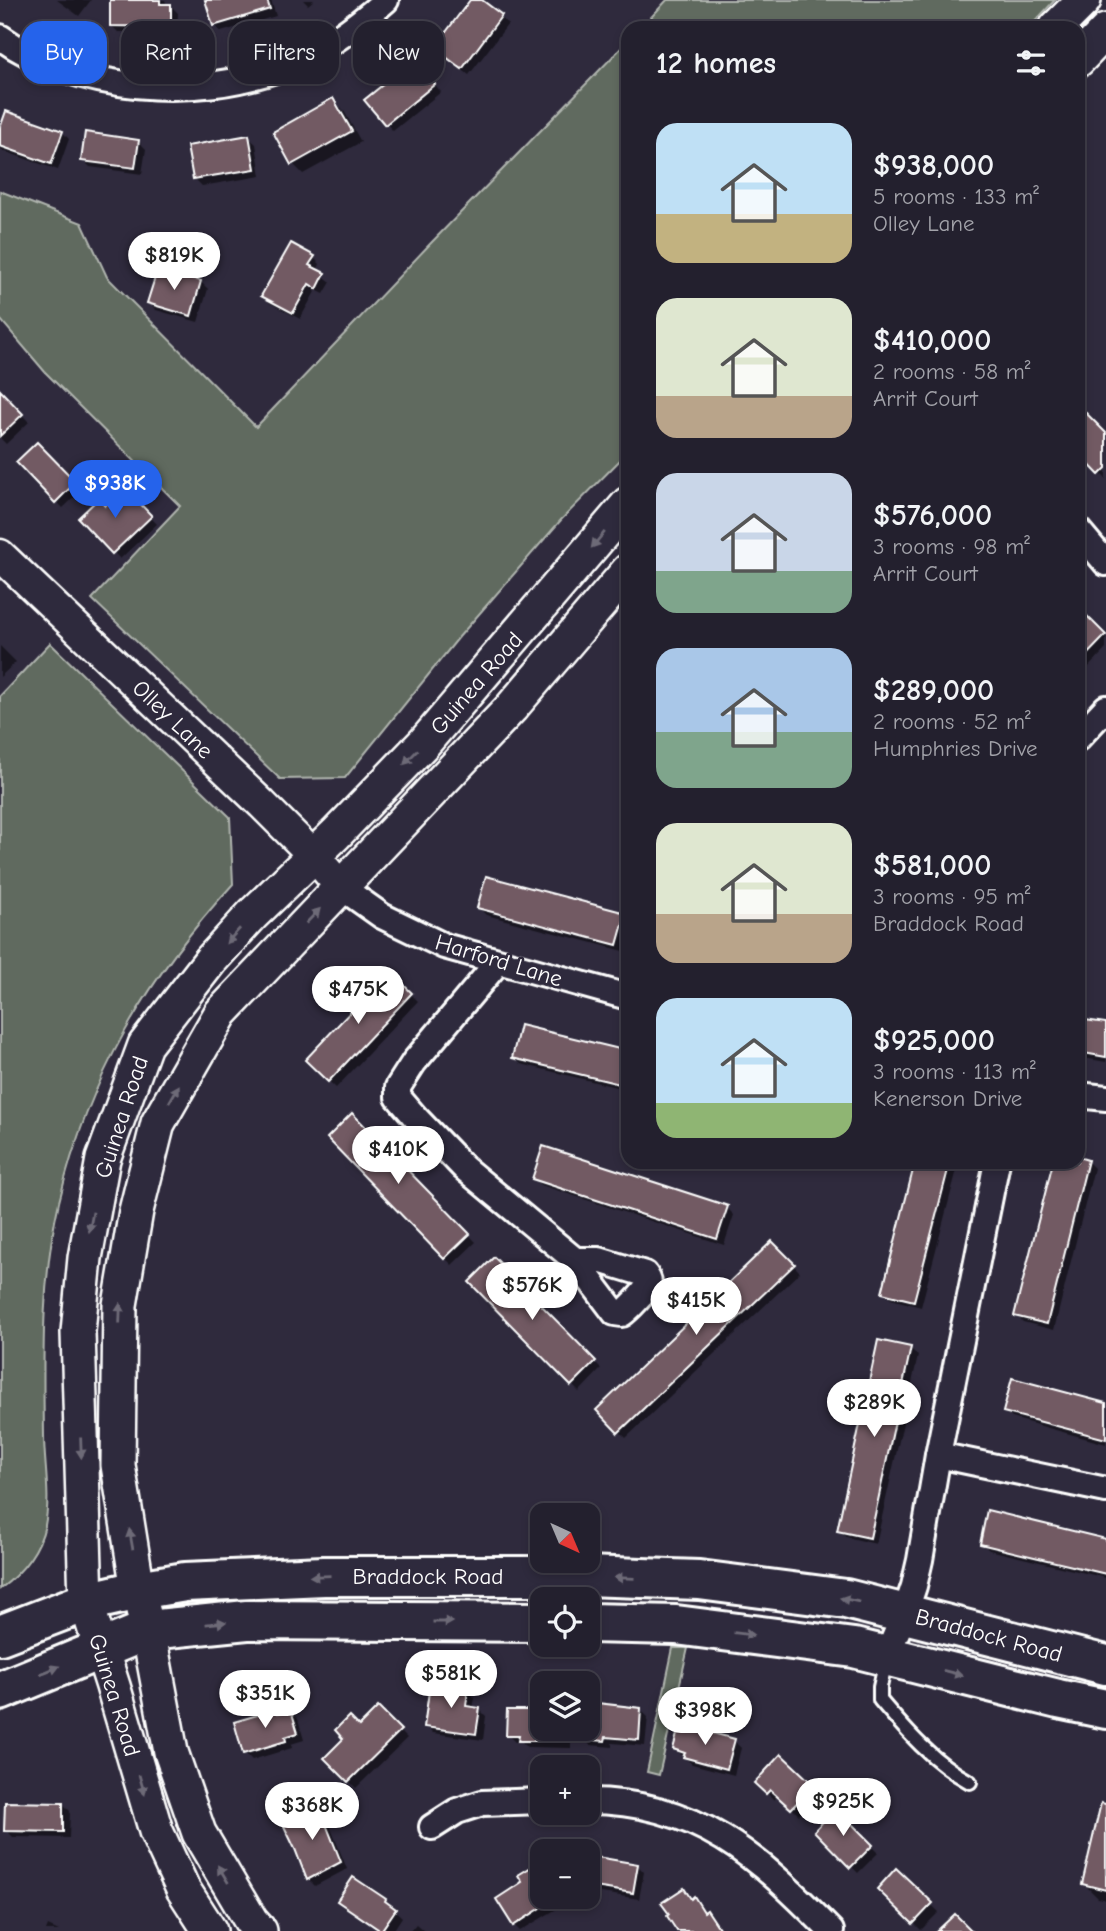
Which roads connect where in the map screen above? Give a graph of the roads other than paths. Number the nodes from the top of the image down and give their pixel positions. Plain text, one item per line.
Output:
1 (387, 0) edge
2 (1084, 0) edge
3 (1063, 21) edge
4 (1106, 32) edge
5 (0, 37) edge
6 (1085, 53) edge
7 (621, 512) edge
8 (1085, 538) edge
9 (0, 555) edge
10 (1106, 563) edge
11 (621, 579) edge
12 (1106, 708) edge
13 (1085, 730) edge
14 (314, 856) junction
15 (341, 887) junction
16 (498, 962) junction
17 (621, 995) edge
18 (1085, 1096) edge
19 (1106, 1098) edge
20 (996, 1169) edge
21 (575, 1260) dead end
22 (938, 1455) junction
23 (1106, 1490) edge
24 (138, 1590) junction
25 (86, 1602) junction
26 (905, 1613) junction
27 (530, 1622) edge
28 (600, 1623) edge
29 (148, 1630) junction
30 (0, 1635) edge
31 (100, 1649) junction
32 (887, 1656) junction
33 (1106, 1665) edge
34 (0, 1691) edge
35 (1106, 1709) edge
36 (970, 1783) dead end
37 (530, 1801) edge
38 (600, 1802) edge
39 (432, 1827) dead end
40 (818, 1927) edge
41 (211, 1931) edge
42 (260, 1931) edge

1 - 5 street
2 - 3 main road
4 - 6 main road
7 -> 14 main road, Guinea Road
8 - 10 street
9 - 14 street, Olley Lane
11 - 15 main road, Guinea Road
12 - 13 street
14 - 15 street, Olley Lane
14 -> 25 main road, Guinea Road
15 - 16 street, Harford Lane
24 -> 15 main road, Guinea Road
16 - 17 street, Harford Lane
16 - 21 street
18 - 19 street
20 - 22 street
22 - 23 street
22 - 26 street
24 - 25 main road, Braddock Road
26 -> 24 main road, Braddock Road
24 - 29 main road, Guinea Road
25 - 30 main road, Braddock Road
25 - 31 main road, Guinea Road
26 - 32 street
26 - 33 main road, Braddock Road
29 -> 27 main road, Braddock Road
28 -> 32 main road, Braddock Road
29 - 31 main road, Braddock Road
42 -> 29 main road, Guinea Road
34 -> 31 main road, Braddock Road
31 -> 41 main road, Guinea Road
32 -> 35 main road, Braddock Road
32 - 36 lane
37 - 39 street
38 - 40 street

